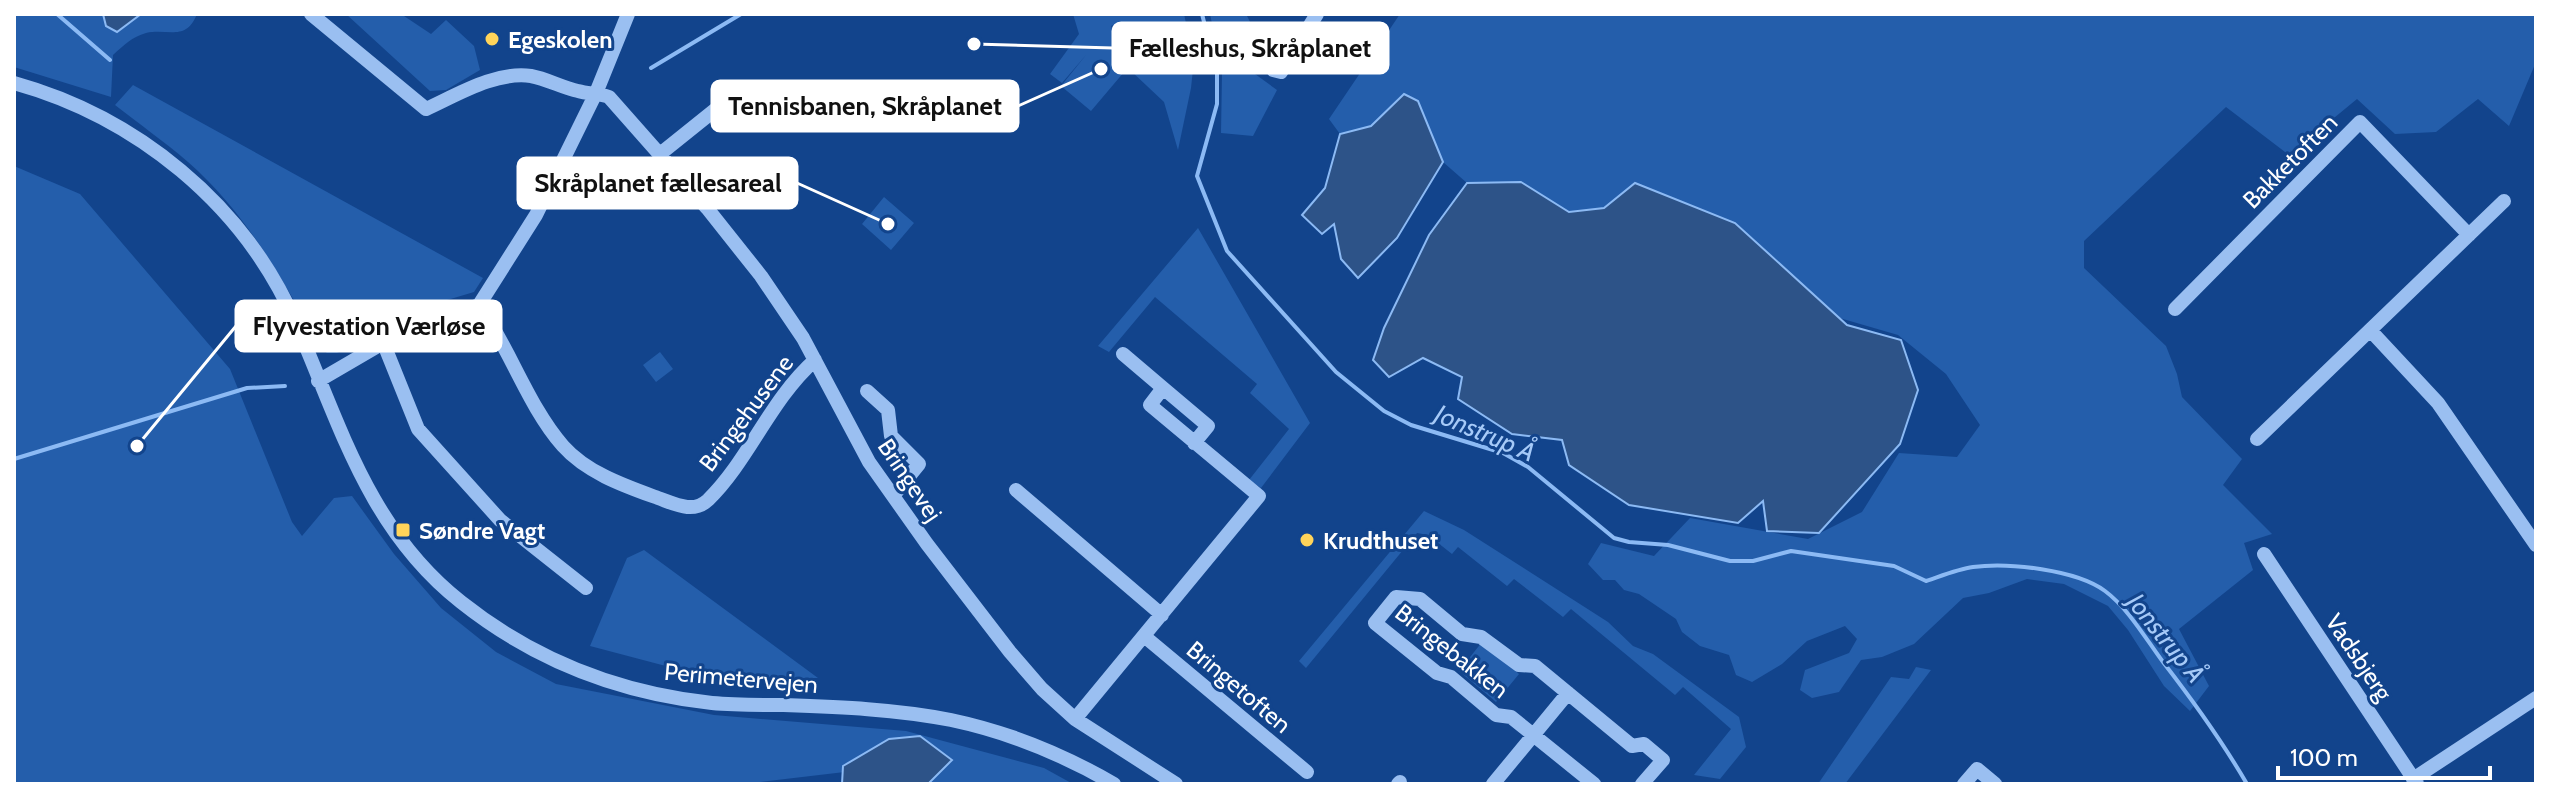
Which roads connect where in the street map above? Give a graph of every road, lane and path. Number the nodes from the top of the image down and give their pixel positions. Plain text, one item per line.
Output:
1 (311, 14) edge
2 (628, 14) edge
3 (1317, 14) edge
4 (1273, 70) dead end
5 (14, 83) edge
6 (596, 93) junction
7 (731, 97) dead end
8 (660, 154) junction
9 (2504, 201) dead end
10 (2469, 235) junction
11 (479, 305) junction
12 (2175, 309) dead end
13 (2370, 330) junction
14 (383, 342) junction
15 (1123, 354) dead end
16 (815, 360) junction
17 (318, 381) junction
18 (1163, 388) junction
19 (867, 391) dead end
20 (2257, 439) dead end
21 (1194, 443) junction
22 (1016, 490) dead end
23 (893, 496) junction
24 (2536, 545) edge
25 (2264, 554) dead end
26 (586, 588) dead end
27 (1162, 615) junction
28 (1144, 636) junction
29 (1568, 693) junction
30 (2536, 698) edge
31 (1075, 719) junction
32 (1534, 736) junction
33 (1307, 772) dead end
34 (2415, 781) edge
35 (1114, 784) edge
36 (1176, 784) edge
37 (1493, 784) edge
38 (1594, 784) edge
39 (1642, 784) edge
40 (1964, 784) edge
41 (1995, 784) edge

1 - 6 street
2 - 6 street
3 - 4 street
5 - 17 street, Perimetervejen
6 - 8 street, Bringevej
6 - 11 street
7 - 8 street
8 - 16 street, Bringevej
9 - 10 street
10 - 12 street, Bakketoften
10 - 13 street
11 - 14 street
11 - 16 street, Bringehusene
13 - 20 street
13 - 24 street
14 - 17 street
14 - 26 street
15 - 18 street
16 - 23 street, Bringevej
17 - 35 street, Perimetervejen
18 - 21 street
18 - 21 street
19 - 23 street
21 - 27 street
22 - 27 street
23 - 31 street, Bringevej
25 - 34 street, Vadsbjerg
27 - 28 street
28 - 31 street
28 - 33 street, Bringetoften
29 - 32 street
29 - 32 street, Bringebakken
29 - 39 street, Bringebakken
30 - 34 street
31 - 36 street, Bringevej
32 - 37 street
32 - 38 street, Bringebakken
40 - 41 street

